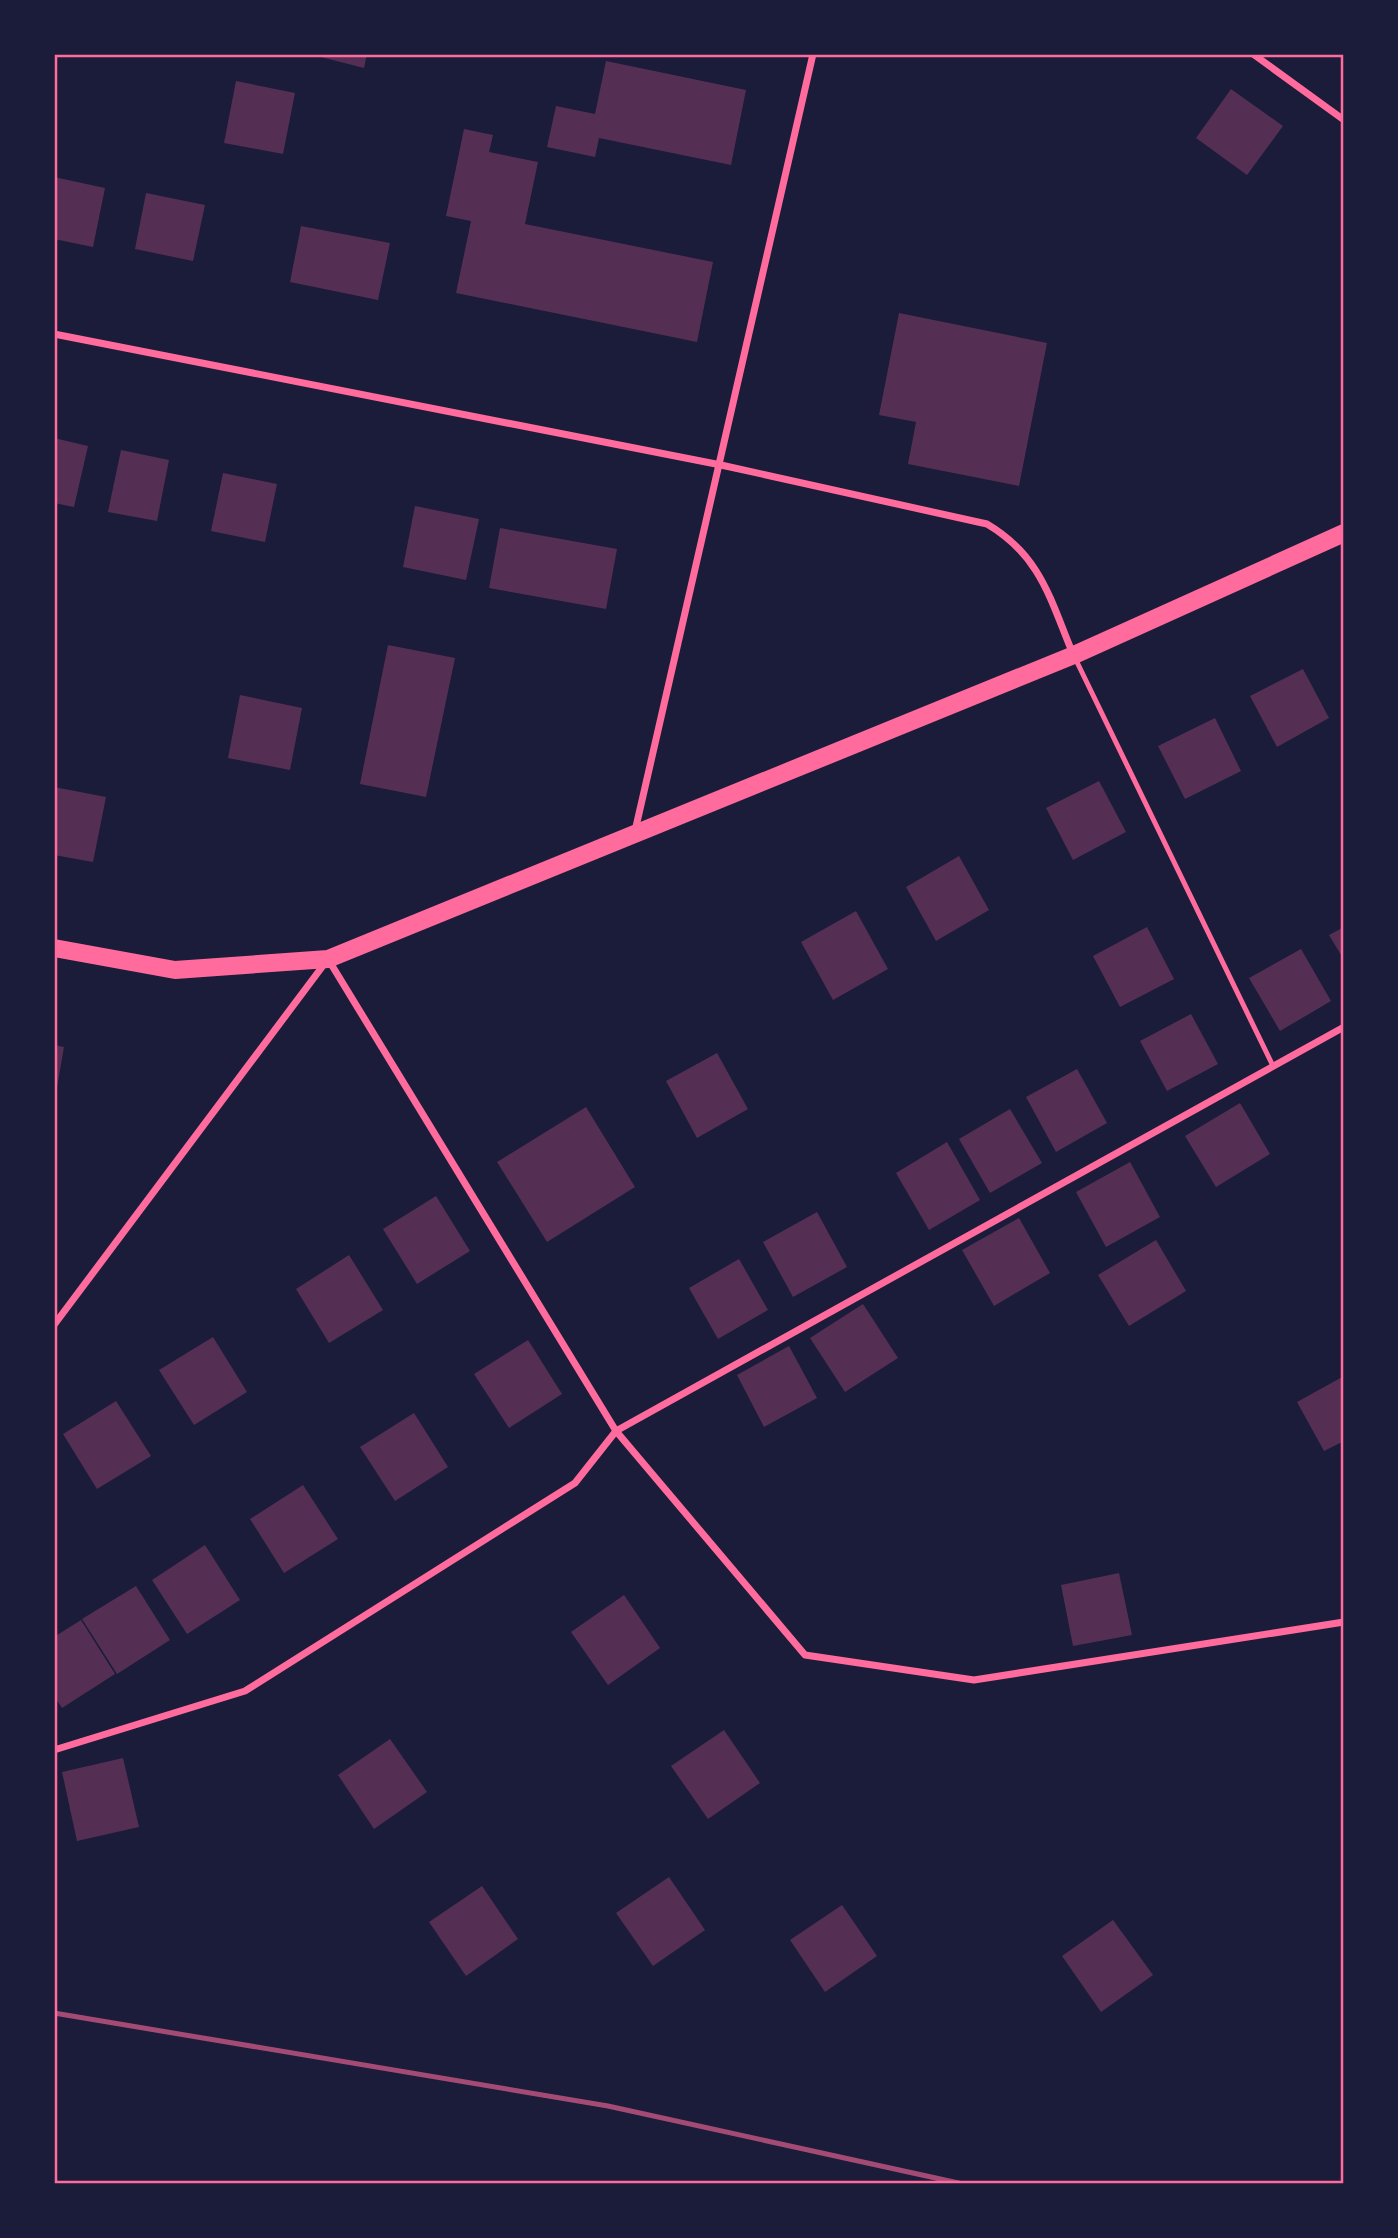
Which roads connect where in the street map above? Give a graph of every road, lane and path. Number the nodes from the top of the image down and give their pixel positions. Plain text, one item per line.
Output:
1 (813, 54) edge
2 (1253, 54) edge
3 (1344, 120) edge
4 (54, 334) edge
5 (721, 465) junction
6 (1344, 533) edge
7 (1074, 655) junction
8 (634, 837) junction
9 (54, 948) edge
10 (328, 958) junction
11 (1344, 1027) edge
12 (1273, 1066) junction
13 (54, 1325) edge
14 (616, 1431) junction
15 (1344, 1622) edge
16 (54, 1750) edge

1 - 5 street
2 - 3 street
4 - 5 street
5 - 7 street
5 - 8 street
6 - 7 main road
7 - 8 main road
7 - 12 lane
8 - 10 main road
9 - 10 main road
10 - 13 street
10 - 14 street
11 - 12 street
12 - 14 street
14 - 15 street
14 - 16 street

